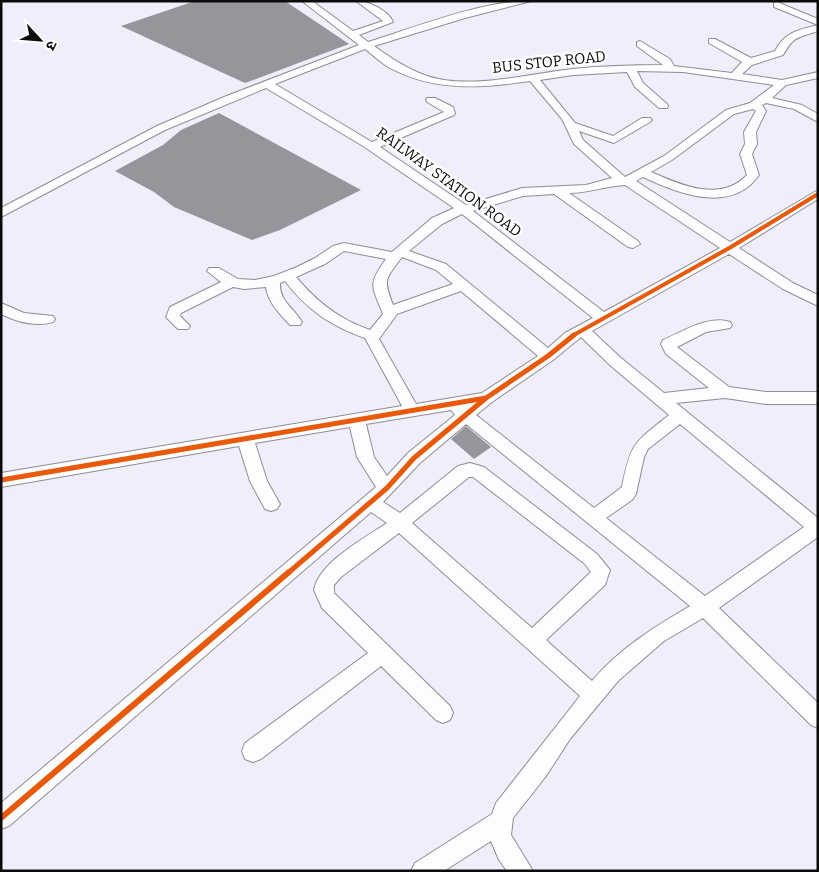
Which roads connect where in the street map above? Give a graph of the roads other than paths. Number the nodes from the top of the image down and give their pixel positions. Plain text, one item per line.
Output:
1 (306, 1) edge
2 (360, 1) edge
3 (484, 1) edge
4 (527, 1) edge
5 (777, 5) dead end
6 (493, 8) junction
7 (818, 22) edge
8 (818, 28) edge
9 (353, 34) junction
10 (712, 41) dead end
11 (640, 44) dead end
12 (367, 45) junction
13 (750, 62) junction
14 (630, 68) junction
15 (670, 68) junction
16 (818, 75) edge
17 (736, 77) junction
18 (533, 78) junction
19 (782, 83) junction
20 (267, 84) junction
21 (431, 100) dead end
22 (759, 102) junction
23 (663, 106) dead end
24 (818, 119) edge
25 (646, 120) dead end
26 (571, 125) junction
27 (372, 146) junction
28 (643, 173) junction
29 (624, 180) junction
30 (556, 190) junction
31 (818, 194) edge
32 (464, 210) junction
33 (1, 212) edge
34 (633, 244) dead end
35 (732, 247) junction
36 (397, 255) junction
37 (214, 271) dead end
38 (288, 276) junction
39 (273, 281) junction
40 (233, 282) junction
41 (463, 285) junction
42 (818, 301) edge
43 (1, 308) edge
44 (390, 311) junction
45 (48, 319) dead end
46 (604, 319) junction
47 (295, 322) dead end
48 (725, 325) dead end
49 (183, 326) dead end
50 (582, 330) junction
51 (373, 336) junction
52 (548, 356) junction
53 (725, 392) junction
54 (486, 398) junction
55 (818, 398) edge
56 (661, 399) junction
57 (450, 404) junction
58 (412, 411) junction
59 (466, 415) junction
60 (680, 415) junction
61 (357, 420) junction
62 (245, 439) junction
63 (1, 480) edge
64 (387, 488) junction
65 (370, 502) junction
66 (271, 504) dead end
67 (594, 517) junction
68 (400, 523) junction
69 (817, 528) edge
70 (705, 607) junction
71 (532, 641) junction
72 (382, 654) junction
73 (593, 695) junction
74 (443, 713) dead end
75 (818, 718) edge
76 (253, 751) dead end
77 (1, 818) edge
78 (500, 822) junction
79 (423, 871) edge
80 (521, 871) edge

1 - 9 street, BUS STOP ROAD
2 - 9 street
3 - 6 street
4 - 6 street
5 - 7 street
6 - 12 street
8 - 13 street
9 - 12 street, BUS STOP ROAD
10 - 13 street
11 - 15 street
12 - 18 street, BUS STOP ROAD
12 - 20 street
13 - 17 street
14 - 15 street, BUS STOP ROAD
14 - 18 street, BUS STOP ROAD
14 - 23 street
15 - 17 street, BUS STOP ROAD
16 - 19 street, BUS STOP ROAD
17 - 19 street, BUS STOP ROAD
18 - 26 street
19 - 22 street
20 - 27 street, RAILWAY STATION ROAD
20 - 33 street
21 - 27 street
22 - 24 street
22 - 28 street
22 - 28 street
25 - 26 street
26 - 29 street
27 - 32 street, RAILWAY STATION ROAD
28 - 29 street
29 - 30 street
29 - 35 street
30 - 32 street
30 - 34 street
31 - 35 street
32 - 36 street
32 - 46 street, RAILWAY STATION ROAD
35 - 42 street
35 - 46 street
36 - 38 street
36 - 41 street
36 - 44 street
37 - 40 street
38 - 39 street
38 - 51 street
39 - 40 street
39 - 47 street
40 - 49 street
41 - 44 street
41 - 52 street
43 - 45 street
44 - 51 street
46 - 50 street
48 - 53 street
50 - 52 street
50 - 56 street
51 - 58 street
52 - 54 street
53 - 55 street
53 - 56 street
54 - 57 street
54 - 59 street
56 - 60 street
57 - 58 street
57 - 59 street
58 - 61 street
59 - 64 street
59 - 67 street
60 - 67 street
60 - 69 street
61 - 62 street
61 - 64 street
62 - 63 street
62 - 66 street
64 - 65 street
65 - 68 street
65 - 77 street
67 - 70 street
68 - 71 street
68 - 71 street
68 - 72 street
69 - 70 street
70 - 73 street
70 - 75 street
71 - 73 street
72 - 74 street
72 - 76 street
73 - 78 street
78 - 79 street
78 - 80 street

